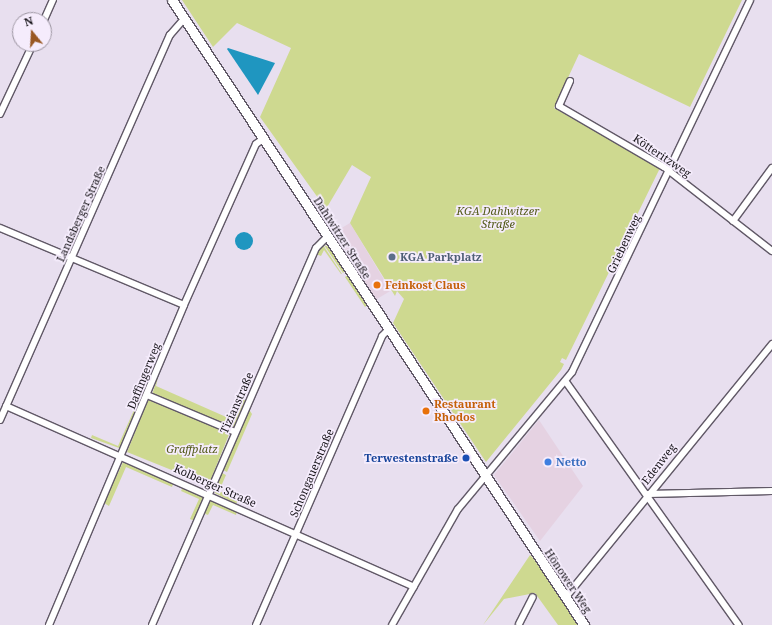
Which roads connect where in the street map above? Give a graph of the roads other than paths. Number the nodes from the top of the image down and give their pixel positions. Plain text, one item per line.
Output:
1 (53, 0) edge
2 (172, 0) edge
3 (750, 0) edge
4 (48, 12) edge
5 (184, 19) junction
6 (29, 52) edge
7 (570, 81) dead end
8 (0, 114) edge
9 (263, 139) junction
10 (772, 168) edge
11 (669, 172) junction
12 (733, 221) junction
13 (0, 228) edge
14 (327, 237) junction
15 (771, 250) edge
16 (72, 259) junction
17 (184, 305) junction
18 (388, 330) junction
19 (772, 344) edge
20 (566, 382) junction
21 (146, 395) junction
22 (6, 406) junction
23 (0, 420) edge
24 (235, 432) junction
25 (123, 455) junction
26 (486, 478) junction
27 (772, 491) edge
28 (208, 493) junction
29 (648, 494) junction
30 (296, 534) junction
31 (533, 550) joint
32 (414, 587) junction
33 (533, 597) dead end
34 (565, 598) junction
35 (49, 625) edge
36 (152, 625) edge
37 (256, 625) edge
38 (392, 625) edge
39 (519, 625) edge
40 (584, 625) edge
41 (739, 625) edge

1 - 4 street
2 - 5 main road, Dahlwitzer Straße
3 - 11 street, Griebenweg
5 - 9 main road, Dahlwitzer Straße
5 - 16 street, Landsberger Straße
6 - 8 street
7 - 11 street, Kötteritzweg
9 - 14 main road, Dahlwitzer Straße
9 - 17 street, Daffingerweg
10 - 12 street
11 - 12 street, Kötteritzweg
11 - 20 street, Griebenweg
12 - 15 street, Kötteritzweg
13 - 16 street
14 - 18 main road, Dahlwitzer Straße
14 - 24 street, Tizianstraße
16 - 17 street
16 - 22 street, Landsberger Straße
17 - 21 street, Daffingerweg
18 - 26 main road, Dahlwitzer Straße
18 - 30 street, Schongauerstraße
19 - 29 street, Edenweg
20 - 26 street, Griebenweg
20 - 29 street
21 - 24 street
21 - 25 street, Daffingerweg
22 - 23 street, Landsberger Straße
22 - 25 street, Kolberger Straße
24 - 28 street, Tizianstraße
25 - 28 street, Kolberger Straße
25 - 35 street, Daffingerweg
26 - 31 main road, Dahlwitzer Straße
26 - 32 street
27 - 29 street
28 - 30 street, Kolberger Straße
28 - 36 street, Tizianstraße
29 - 34 street, Edenweg
29 - 41 street
30 - 32 street, Kolberger Straße
30 - 37 street, Schongauerstraße
31 - 34 main road, Hönower Weg
32 - 38 street
33 - 39 street
34 - 40 main road, Hönower Weg

